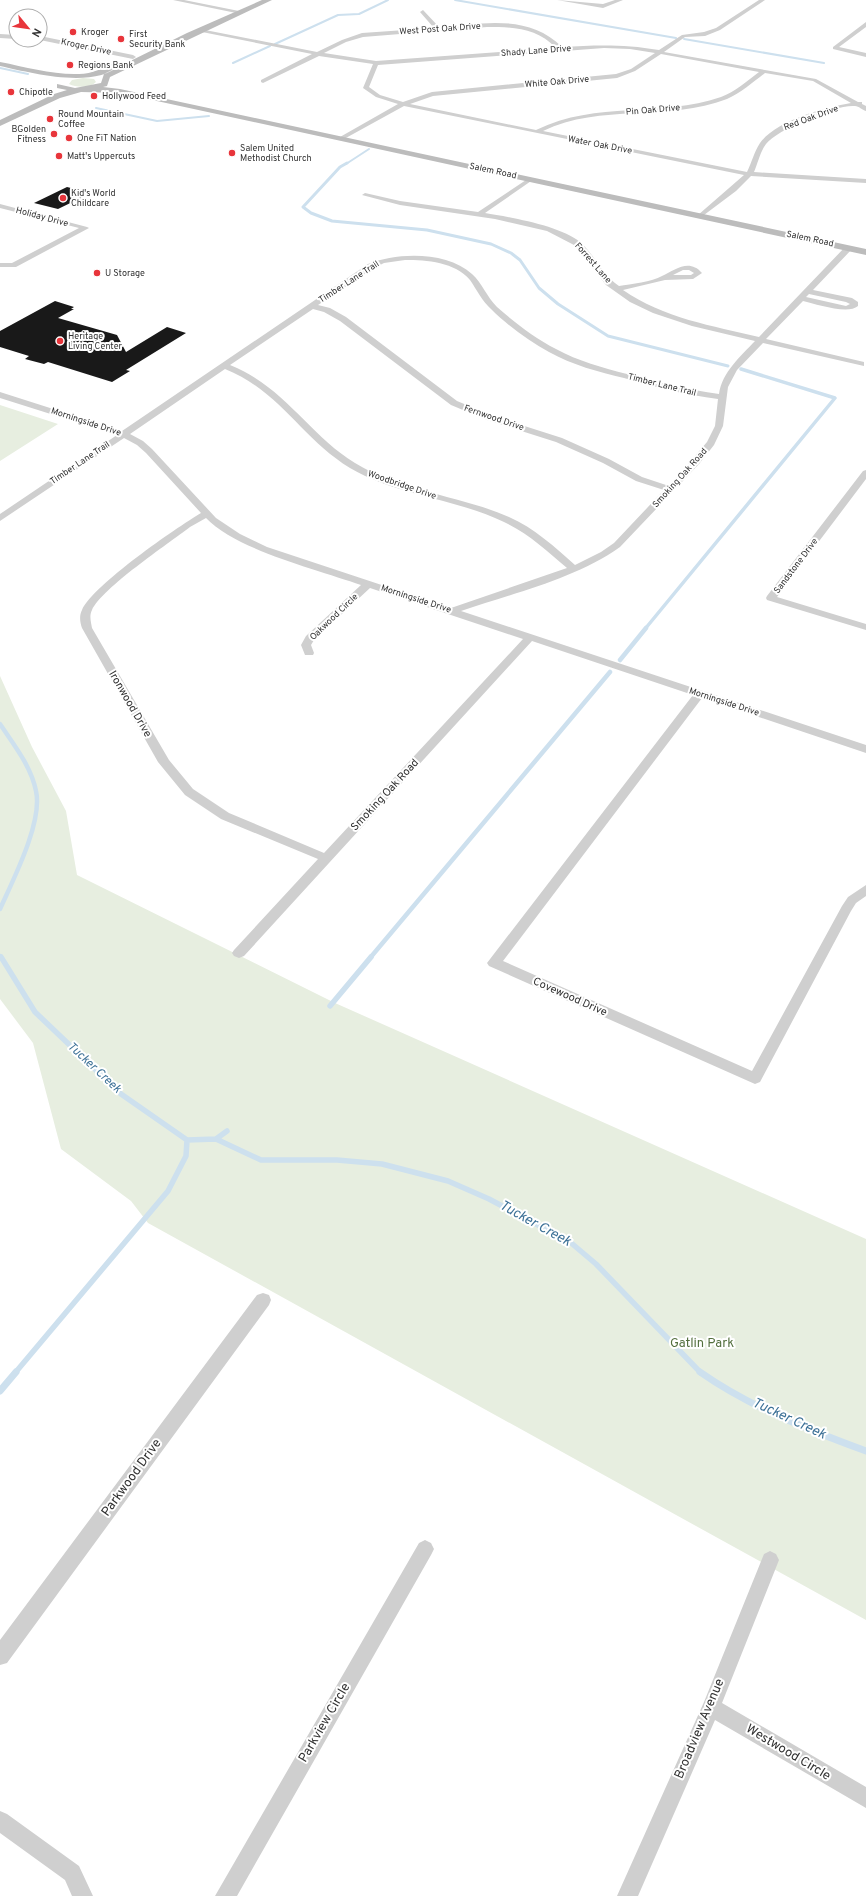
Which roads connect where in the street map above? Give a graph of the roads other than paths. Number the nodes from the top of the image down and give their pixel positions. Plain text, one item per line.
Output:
1 (176, 0) edge
2 (268, 0) edge
3 (560, 0) edge
4 (620, 0) edge
5 (762, 0) edge
6 (241, 12) junction
7 (423, 12) dead end
8 (866, 24) edge
9 (438, 29) junction
10 (200, 31) junction
11 (190, 35) junction
12 (181, 36) junction
13 (48, 40) edge
14 (164, 49) junction
15 (560, 49) junction
16 (659, 52) junction
17 (318, 54) junction
18 (866, 54) edge
19 (133, 57) junction
20 (376, 63) junction
21 (0, 64) edge
22 (764, 71) junction
23 (46, 74) junction
24 (79, 76) junction
25 (105, 81) junction
26 (263, 81) dead end
27 (60, 84) junction
28 (90, 89) junction
29 (79, 90) junction
30 (120, 91) junction
31 (866, 102) edge
32 (403, 104) junction
33 (855, 104) junction
34 (18, 107) junction
35 (866, 109) edge
36 (0, 115) edge
37 (0, 118) edge
38 (0, 123) edge
39 (536, 132) junction
40 (342, 138) junction
41 (748, 174) junction
42 (531, 179) junction
43 (866, 181) edge
44 (365, 195) dead end
45 (0, 206) edge
46 (480, 214) junction
47 (700, 216) junction
48 (849, 248) junction
49 (866, 252) edge
50 (0, 265) edge
51 (665, 278) dead end
52 (617, 290) junction
53 (808, 291) junction
54 (801, 298) junction
55 (313, 306) junction
56 (761, 340) junction
57 (861, 364) dead end
58 (225, 366) junction
59 (0, 395) edge
60 (722, 397) junction
61 (123, 434) junction
62 (866, 473) edge
63 (670, 489) junction
64 (206, 514) junction
65 (0, 518) edge
66 (574, 569) junction
67 (369, 583) junction
68 (452, 611) junction
69 (866, 627) edge
70 (530, 637) junction
71 (309, 653) dead end
72 (699, 694) junction
73 (866, 749) edge
74 (326, 858) junction
75 (866, 889) edge
76 (239, 953) dead end
77 (263, 1300) dead end
78 (425, 1549) dead end
79 (770, 1560) dead end
80 (0, 1656) edge
81 (711, 1707) junction
82 (866, 1798) edge
83 (0, 1821) edge
84 (83, 1896) edge
85 (225, 1896) edge
86 (627, 1896) edge

1 - 6 street
2 - 6 main road
3 - 4 street
5 - 16 street, White Oak Drive
6 - 10 main road
7 - 9 street
8 - 18 street
9 - 15 street, West Post Oak Drive
9 - 17 street, West Post Oak Drive
10 - 11 main road
10 - 17 street, Shady Lane Drive
11 - 12 main road
11 - 14 main road
12 - 14 main road
12 - 19 main road
13 - 19 street, Kroger Drive
14 - 25 main road
15 - 16 street, Shady Lane Drive
15 - 20 street, Shady Lane Drive
16 - 22 street, Shady Lane Drive
16 - 32 street, White Oak Drive
17 - 20 street, Shady Lane Drive
17 - 26 street, West Post Oak Drive
19 - 24 main road
20 - 32 street, Water Oak Drive
21 - 23 main road
22 - 33 street, Shady Lane Drive
22 - 39 street, Pin Oak Drive
23 - 24 main road
23 - 27 main road
24 - 25 main road, Salem Road
24 - 27 main road
25 - 28 main road
25 - 30 main road, Salem Road
27 - 29 main road
27 - 34 main road
28 - 29 main road
28 - 30 main road, Salem Road
29 - 38 main road
30 - 40 main road, Salem Road
31 - 33 street, Red Oak Drive
32 - 39 street, Water Oak Drive
32 - 40 street, White Oak Drive
33 - 35 street, Shady Lane Drive
33 - 41 street, Red Oak Drive
34 - 36 main road
34 - 37 main road
39 - 41 street, Water Oak Drive
40 - 42 main road, Salem Road
41 - 43 street, Water Oak Drive
41 - 47 street, Red Oak Drive
42 - 46 street
42 - 47 main road, Salem Road
44 - 46 street, Forrest Lane
45 - 50 street, Holiday Drive
46 - 52 street, Forrest Lane
47 - 48 main road, Salem Road
48 - 49 main road, Salem Road
48 - 53 street, Smoking Oak Road
51 - 52 street
52 - 56 street, Forrest Lane
53 - 54 street, Smoking Oak Road
53 - 54 street
54 - 56 street, Smoking Oak Road
55 - 58 street, Timber Lane Trail
55 - 60 street, Timber Lane Trail
55 - 63 street, Fernwood Drive
56 - 57 street, Forrest Lane
56 - 60 street, Smoking Oak Road
58 - 61 street, Timber Lane Trail
58 - 66 street, Woodbridge Drive
59 - 61 street, Morningside Drive
60 - 63 street, Smoking Oak Road
61 - 64 street, Morningside Drive
61 - 65 street, Timber Lane Trail
62 - 69 street, Sandstone Drive
63 - 66 street, Smoking Oak Road
64 - 67 street, Morningside Drive
64 - 74 street, Ironwood Drive
66 - 68 street, Smoking Oak Road
67 - 68 street, Morningside Drive
67 - 71 street, Oakwood Circle
68 - 70 street, Morningside Drive
70 - 72 street, Morningside Drive
70 - 74 street, Smoking Oak Road
72 - 73 street, Morningside Drive
72 - 75 street, Covewood Drive
74 - 76 street, Smoking Oak Road
77 - 80 street, Parkwood Drive
78 - 85 street, Parkview Circle
79 - 81 street, Broadview Avenue
81 - 82 street, Westwood Circle
81 - 86 street, Broadview Avenue
83 - 84 street

